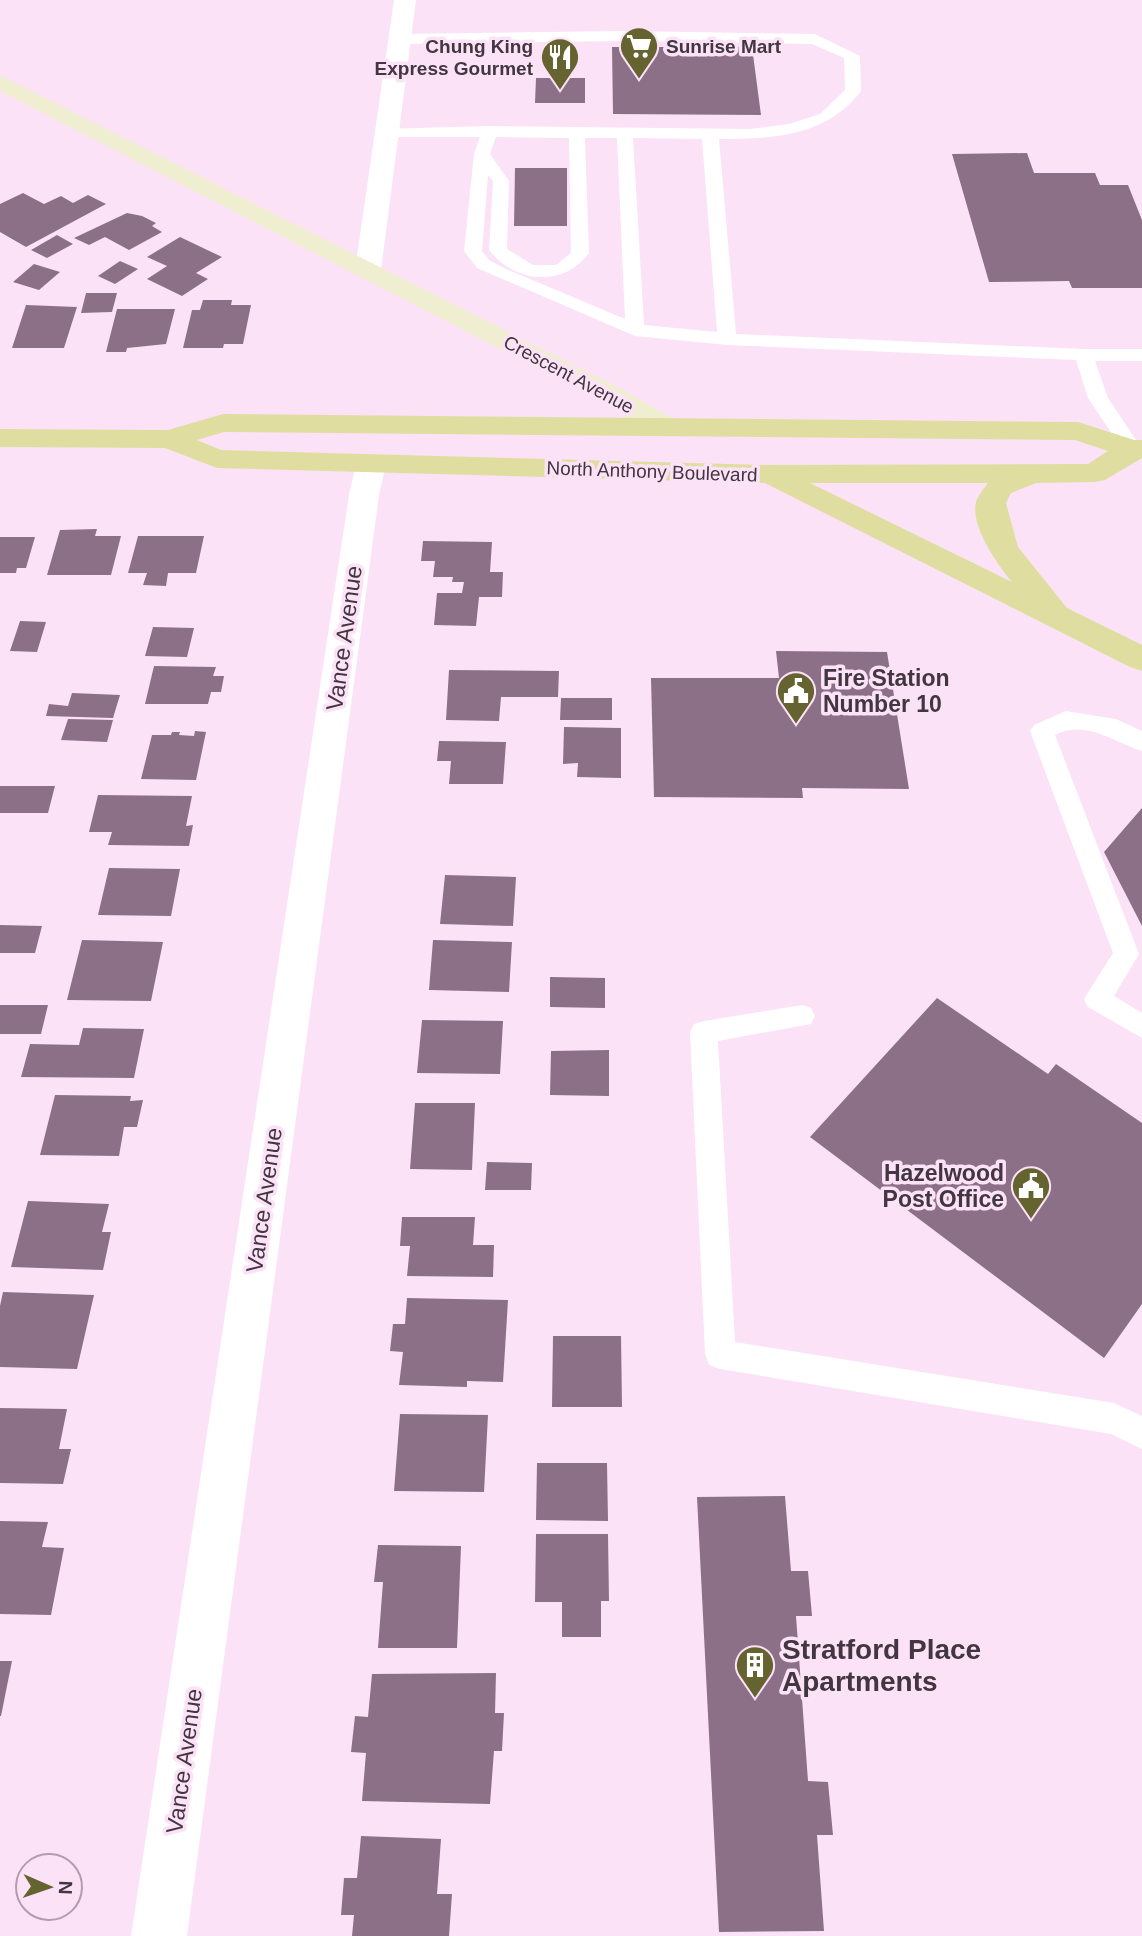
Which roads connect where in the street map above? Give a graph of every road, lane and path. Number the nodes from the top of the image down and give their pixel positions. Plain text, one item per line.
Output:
1 (405, 0) edge
2 (401, 39) junction
3 (0, 82) edge
4 (490, 131) junction
5 (388, 132) junction
6 (577, 132) junction
7 (625, 133) junction
8 (710, 134) junction
9 (482, 155) junction
10 (368, 270) junction
11 (635, 330) junction
12 (727, 339) junction
13 (1084, 355) junction
14 (1142, 355) edge
15 (669, 428) junction
16 (0, 438) edge
17 (169, 439) junction
18 (1137, 449) edge
19 (371, 464) junction
20 (1032, 473) junction
21 (767, 474) junction
22 (1059, 618) junction
23 (1142, 659) edge
24 (1142, 742) edge
25 (802, 1016) dead end
26 (1142, 1027) edge
27 (1142, 1433) edge
28 (159, 1936) edge

1 - 2 street
2 - 5 street
2 - 8 lane
3 - 10 main road, Crescent Avenue
4 - 5 lane
4 - 6 lane
4 - 9 lane
5 - 10 street
6 - 7 lane
6 - 9 lane
7 - 8 lane
7 - 11 lane
8 - 12 lane
9 - 11 lane
10 - 15 main road, Crescent Avenue
11 - 12 lane
12 - 13 lane
13 - 14 lane
13 - 18 lane
15 - 17 main road, North Anthony Boulevard
15 - 18 main road, North Anthony Boulevard
15 - 21 main road, Crescent Avenue
16 - 17 main road, North Anthony Boulevard
17 - 19 main road, North Anthony Boulevard
18 - 20 main road, North Anthony Boulevard
19 - 21 main road, North Anthony Boulevard
19 - 28 street, Vance Avenue
20 - 21 main road, North Anthony Boulevard
20 - 22 main road
21 - 22 main road, Crescent Avenue
22 - 23 main road, Crescent Avenue
24 - 26 lane
25 - 27 lane

